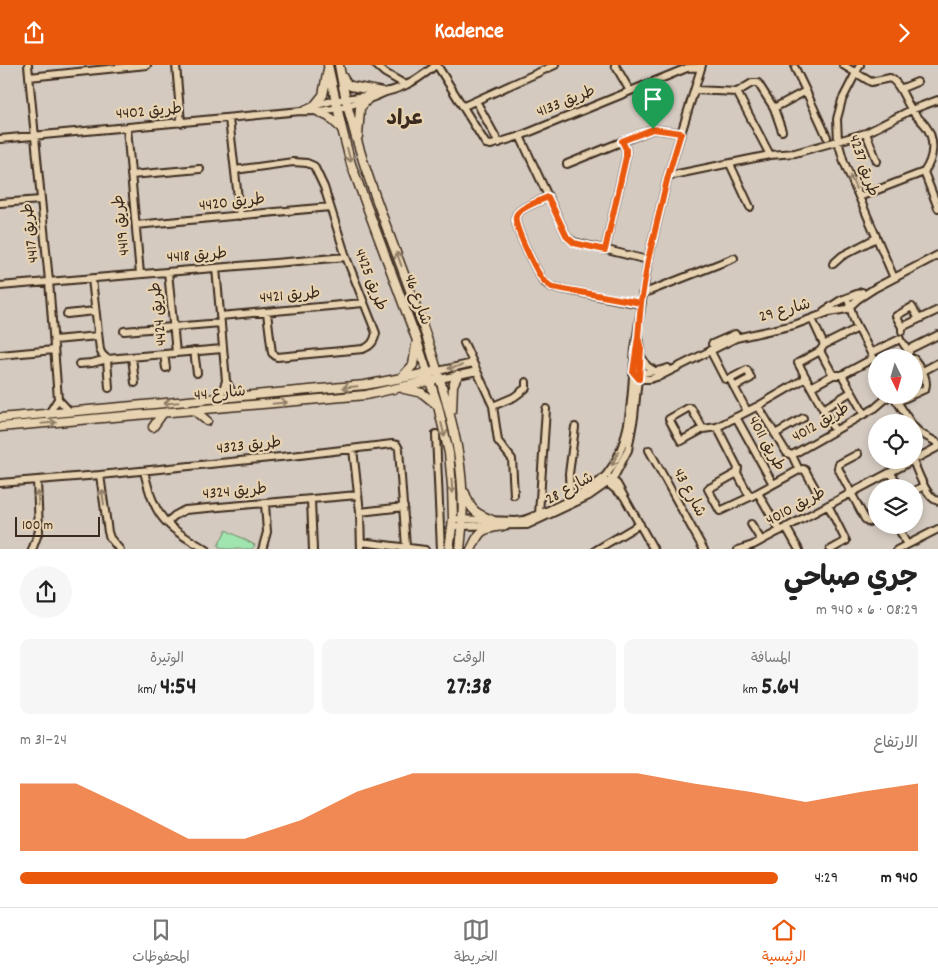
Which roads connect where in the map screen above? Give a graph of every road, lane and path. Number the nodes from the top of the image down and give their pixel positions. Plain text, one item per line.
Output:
1 (28, 65) edge
2 (147, 65) edge
3 (176, 65) edge
4 (328, 65) edge
5 (376, 65) edge
6 (437, 65) edge
7 (555, 65) edge
8 (615, 65) edge
9 (843, 65) edge
10 (860, 65) edge
11 (702, 66) edge
12 (79, 68) edge
13 (339, 68) edge
14 (795, 68) dead end
15 (856, 73) junction
16 (29, 77) junction
17 (917, 82) dead end
18 (406, 85) junction
19 (900, 89) junction
20 (694, 90) junction
21 (630, 91) junction
22 (806, 91) junction
23 (385, 92) junction
24 (737, 92) junction
25 (938, 100) edge
26 (367, 101) junction
27 (476, 101) junction
28 (346, 102) junction
29 (336, 104) junction
30 (464, 106) junction
31 (316, 108) junction
32 (774, 109) junction
33 (911, 110) junction
34 (229, 119) junction
35 (181, 123) junction
36 (127, 128) junction
37 (342, 129) junction
38 (782, 131) dead end
39 (681, 133) junction
40 (866, 133) junction
41 (35, 136) junction
42 (520, 136) junction
43 (827, 137) dead end
44 (0, 139) edge
45 (622, 141) junction
46 (838, 141) junction
47 (357, 143) junction
48 (498, 143) junction
49 (770, 155) junction
50 (877, 161) dead end
51 (567, 164) dead end
52 (730, 164) junction
53 (200, 169) dead end
54 (235, 170) junction
55 (924, 172) junction
56 (131, 175) junction
57 (668, 176) junction
58 (548, 197) junction
59 (859, 197) junction
60 (41, 200) junction
61 (0, 203) edge
62 (330, 207) junction
63 (750, 207) dead end
64 (938, 208) edge
65 (240, 216) junction
66 (136, 225) junction
67 (876, 239) junction
68 (605, 250) junction
69 (938, 251) edge
70 (938, 255) edge
71 (346, 257) junction
72 (734, 258) dead end
73 (648, 260) junction
74 (833, 264) dead end
75 (216, 268) junction
76 (168, 272) junction
77 (140, 273) junction
78 (893, 276) junction
79 (92, 279) junction
80 (50, 281) junction
81 (0, 286) edge
82 (642, 294) junction
83 (846, 299) junction
84 (838, 302) junction
85 (363, 303) junction
86 (641, 303) junction
87 (851, 306) junction
88 (842, 310) junction
89 (938, 310) edge
90 (95, 311) junction
91 (267, 313) junction
92 (67, 314) dead end
93 (220, 316) junction
94 (812, 319) junction
95 (919, 319) junction
96 (854, 320) junction
97 (221, 323) junction
98 (174, 327) junction
99 (858, 328) junction
100 (124, 331) dead end
101 (938, 335) edge
102 (98, 337) junction
103 (638, 337) junction
104 (416, 338) junction
105 (54, 341) junction
106 (464, 343) dead end
107 (824, 345) junction
108 (222, 349) junction
109 (869, 349) edge
110 (888, 349) edge
111 (907, 349) edge
112 (910, 349) edge
113 (54, 350) junction
114 (710, 350) junction
115 (194, 351) junction
116 (820, 351) junction
117 (176, 353) junction
118 (0, 355) edge
119 (164, 355) junction
120 (640, 356) junction
121 (132, 357) junction
122 (106, 359) junction
123 (868, 361) edge
124 (473, 363) junction
125 (938, 363) edge
126 (79, 364) dead end
127 (166, 368) dead end
128 (923, 370) edge
129 (477, 371) junction
130 (197, 373) dead end
131 (923, 374) edge
132 (439, 375) junction
133 (458, 375) junction
134 (636, 375) junction
135 (656, 375) junction
136 (833, 375) junction
137 (842, 375) junction
138 (429, 377) junction
139 (806, 378) junction
140 (730, 379) junction
141 (226, 381) junction
142 (526, 382) dead end
143 (135, 383) dead end
144 (399, 384) junction
145 (734, 387) junction
146 (811, 387) junction
147 (109, 388) dead end
148 (923, 390) edge
149 (851, 392) junction
150 (241, 396) junction
151 (58, 399) junction
152 (214, 399) junction
153 (636, 402) junction
154 (881, 404) edge
155 (438, 406) junction
156 (492, 406) junction
157 (758, 406) junction
158 (546, 409) dead end
159 (823, 409) junction
160 (194, 410) junction
161 (747, 411) junction
162 (70, 412) junction
163 (163, 413) junction
164 (451, 414) junction
165 (864, 414) junction
166 (48, 415) junction
167 (736, 417) junction
168 (0, 418) edge
169 (803, 418) dead end
170 (207, 421) dead end
171 (0, 427) edge
172 (153, 427) dead end
173 (575, 427) dead end
174 (717, 427) junction
175 (703, 429) junction
176 (835, 431) junction
177 (436, 434) dead end
178 (775, 434) junction
179 (923, 435) edge
180 (938, 443) edge
181 (938, 447) edge
182 (353, 449) junction
183 (649, 450) dead end
184 (858, 454) dead end
185 (792, 455) junction
186 (923, 455) edge
187 (898, 469) edge
188 (917, 469) edge
189 (798, 470) junction
190 (144, 471) junction
191 (737, 473) junction
192 (891, 473) junction
193 (100, 475) junction
194 (605, 476) junction
195 (894, 479) edge
196 (37, 480) junction
197 (569, 481) junction
198 (610, 482) junction
199 (0, 483) edge
200 (773, 484) junction
201 (462, 485) junction
202 (924, 486) joint
203 (816, 488) dead end
204 (585, 490) junction
205 (758, 493) junction
206 (851, 494) junction
207 (358, 495) junction
208 (514, 495) dead end
209 (750, 497) junction
210 (568, 499) junction
211 (311, 500) junction
212 (938, 501) edge
213 (265, 503) junction
214 (828, 505) junction
215 (404, 507) junction
216 (360, 512) junction
217 (539, 514) junction
218 (492, 520) junction
219 (868, 521) edge
220 (463, 522) junction
221 (167, 523) junction
222 (452, 523) junction
223 (640, 524) junction
224 (751, 524) dead end
225 (503, 527) junction
226 (783, 529) junction
227 (938, 529) edge
228 (902, 534) edge
229 (761, 540) junction
230 (907, 545) junction
231 (361, 546) edge
232 (406, 547) junction
233 (754, 547) edge
234 (32, 549) edge
235 (120, 549) edge
236 (207, 549) edge
237 (262, 549) edge
238 (313, 549) edge
239 (425, 549) edge
240 (441, 549) edge
241 (449, 549) edge
242 (460, 549) edge
243 (472, 549) edge
244 (596, 549) edge
245 (654, 549) edge
246 (704, 549) edge
247 (738, 549) edge
248 (799, 549) edge
249 (830, 549) edge
250 (897, 549) edge

1 - 16 street, طريق 4417
2 - 12 street
3 - 35 street
4 - 29 main road, شارع 46
4 - 31 main road
5 - 18 street
6 - 18 street
6 - 30 street
7 - 27 street
8 - 21 street
9 - 15 street
10 - 15 street, طريق 4237
11 - 20 street, شارع 28
11 - 21 street, طريق 4133
12 - 16 street
13 - 23 main road
13 - 28 main road, شارع 46
14 - 22 street
15 - 19 street
15 - 46 street, طريق 4237
16 - 41 street, طريق 4417
17 - 19 street
18 - 23 street
19 - 33 street
20 - 24 street
20 - 39 street, شارع 28
21 - 42 street, طريق 4133
22 - 32 street
22 - 43 street
23 - 26 street
23 - 28 street
24 - 32 street
24 - 49 street
25 - 33 street
26 - 28 street
26 - 47 main road
27 - 30 street
27 - 48 street
28 - 29 street, طريق 4402
28 - 47 main road, شارع 46
29 - 31 street, طريق 4402
29 - 37 main road, شارع 46
30 - 48 street
31 - 34 street, طريق 4402
31 - 37 main road
32 - 38 street
33 - 40 street
33 - 55 street
34 - 35 street, طريق 4402
34 - 54 street
35 - 36 street, طريق 4402
36 - 41 street, طريق 4402
36 - 56 street, طريق 4419
37 -> 104 main road, شارع 46
39 - 45 street
39 - 57 street, شارع 28
40 - 46 street
40 - 50 street
41 - 44 street, طريق 4402
41 - 60 street, طريق 4417
42 - 48 street, طريق 4133
42 - 58 street
45 - 51 street
45 - 68 street
46 - 49 street
59 -> 46 street, طريق 4237
132 -> 47 main road, شارع 46
49 - 52 street
52 - 57 street
52 - 63 street
53 - 56 street, طريق 4419
54 - 62 street, طريق 4425
54 - 65 street
55 - 59 street
55 - 64 street
56 - 66 street, طريق 4419
57 - 73 street, شارع 28
58 - 68 street
58 - 86 street
59 - 67 street, طريق 4237
60 - 61 street
60 - 80 street, طريق 4417
62 - 65 street, طريق 4420
62 - 71 street, طريق 4425
65 - 66 street, طريق 4420
66 - 77 street, طريق 4419
67 - 74 street
67 - 78 street, طريق 4237
68 - 73 street
69 - 78 street, شارع 29
70 - 78 street, شارع 29
71 - 75 street, طريق 4418
71 - 85 street, طريق 4425
72 - 82 street
73 - 82 street, شارع 28
75 - 76 street, طريق 4418
75 - 93 street
76 - 77 street, طريق 4418
76 - 98 street, طريق 4424
77 - 79 street, طريق 4418
78 - 83 street, شارع 29
78 - 87 street, شارع 29
79 - 80 street, طريق 4418
79 - 90 street
80 - 81 street, طريق 4418
80 - 105 street, طريق 4417
82 - 86 street, شارع 28
83 - 84 street, شارع 29
83 - 87 street
84 - 88 street
84 - 135 street, شارع 29
85 - 91 street, طريق 4421
85 - 91 street, طريق 4425
86 - 103 street, شارع 28
87 - 88 street, شارع 29
87 - 96 street
88 - 94 street, شارع 29
88 - 96 street
89 - 95 street
90 - 92 street
90 - 102 street
91 - 93 street, طريق 4421
93 - 97 street
94 - 107 street
94 - 114 street, شارع 29
95 - 95 street
96 - 99 street
97 - 98 street
97 - 108 street
98 - 100 street
98 - 117 street, طريق 4424
99 - 107 street
99 - 109 street
101 - 112 street
102 - 105 street
102 - 122 street
103 - 120 street, شارع 28
103 - 134 street, شارع 28
104 - 138 main road, شارع 46
104 - 144 main road
105 - 113 street, طريق 4417
106 - 124 street
107 - 116 street
108 - 115 street
108 - 141 street
110 - 111 street
113 - 118 street
113 - 151 street, طريق 4417
114 - 135 street, شارع 29
114 - 140 street
115 - 117 street
115 - 130 street
116 - 136 street
116 - 139 street
117 - 119 street
119 - 121 street
119 - 127 street
120 - 134 street, شارع 28
120 - 135 street
121 - 122 street
121 - 143 street
122 - 126 street
122 - 147 street
123 - 137 street
124 - 129 street
124 -> 132 street
125 - 128 street
129 - 133 street
129 - 156 street
131 - 148 street
132 - 133 street
132 - 138 main road, شارع 44
132 - 164 main road, شارع 46
133 - 164 main road
134 - 135 street, شارع 29
134 - 153 street, شارع 28
134 -> 194 street, شارع 28
135 - 153 street
136 - 137 street
136 - 146 street
137 - 149 street
138 - 144 main road, شارع 44
138 - 155 main road, شارع 46
139 - 146 street
139 - 157 street
140 - 145 street
140 - 145 street
141 - 150 street
141 - 152 street
142 - 156 street
144 -> 150 main road, شارع 44
144 - 155 main road
160 -> 144 main road, شارع 44
145 - 161 street
146 - 159 street
149 - 159 street
149 - 165 street
150 - 152 main road, شارع 44
151 - 162 street
151 - 166 street
152 -> 162 main road, شارع 44
153 - 198 street, شارع 28
154 - 165 street, طريق 4012
155 -> 222 main road, شارع 46
156 - 208 street
157 - 161 street
157 - 178 street
158 - 217 street
159 - 176 street
160 - 163 main road, شارع 44
160 - 170 main road
161 - 167 street
162 - 166 main road, شارع 44
171 -> 163 main road, شارع 44
163 - 172 main road
164 - 201 main road, شارع 46
165 - 176 street, طريق 4012
166 - 168 main road, شارع 44
167 - 174 street
167 - 200 street, طريق 4011
169 - 178 street
173 - 197 street, شارع 28
174 - 175 street
174 - 191 street
175 - 175 street
176 - 185 street, طريق 4012
177 - 240 street
178 - 185 street
179 - 180 street
181 - 186 street, طريق 4010
182 - 190 street, طريق 4323
182 - 207 street
182 - 215 street, طريق 4323
183 - 246 street, شارع 43
184 - 206 street, طريق 4010
185 - 189 street, طريق 4012
187 - 192 street, طريق 4010
188 - 202 street
189 - 200 street, طريق 4012
189 - 203 street, طريق 4012
190 - 193 street, طريق 4323
190 - 221 street
191 - 209 street
191 - 209 street
192 - 195 street
192 - 206 street, طريق 4010
193 - 196 street, طريق 4323
235 -> 193 street
194 - 198 street
194 - 204 street, شارع 28
196 - 199 street, طريق 4323
234 -> 196 street
197 - 204 street
197 - 210 street, شارع 28
198 - 223 street
198 - 225 street, شارع 28
200 - 205 street, طريق 4012
201 - 218 main road
201 - 220 main road, شارع 46
202 - 212 street
204 - 210 street, شارع 28
205 - 209 street, طريق 4012
205 - 226 street
206 - 214 street, طريق 4010
206 - 219 street, طريق 4010
207 - 211 street, طريق 4324
207 - 216 street
210 - 217 street, شارع 28
211 - 213 street, طريق 4324
211 - 238 street
213 - 221 street, طريق 4324
213 - 237 street
214 - 226 street, طريق 4010
214 - 249 street
215 - 216 street
215 - 232 street, طريق 4323
216 - 231 street
217 - 218 street, شارع 28
218 - 220 street, شارع 28
220 - 222 street, شارع 28
220 - 225 street, شارع 28
220 - 242 main road, شارع 46
221 - 236 street
222 - 241 main road, شارع 46
223 - 244 street
223 - 245 street
224 - 229 street
225 - 243 main road
226 - 229 street, طريق 4010
226 - 248 street
227 - 230 street
228 - 230 street
229 - 233 street, طريق 4010
230 - 250 street
231 - 232 street
232 - 239 street
233 - 247 street

